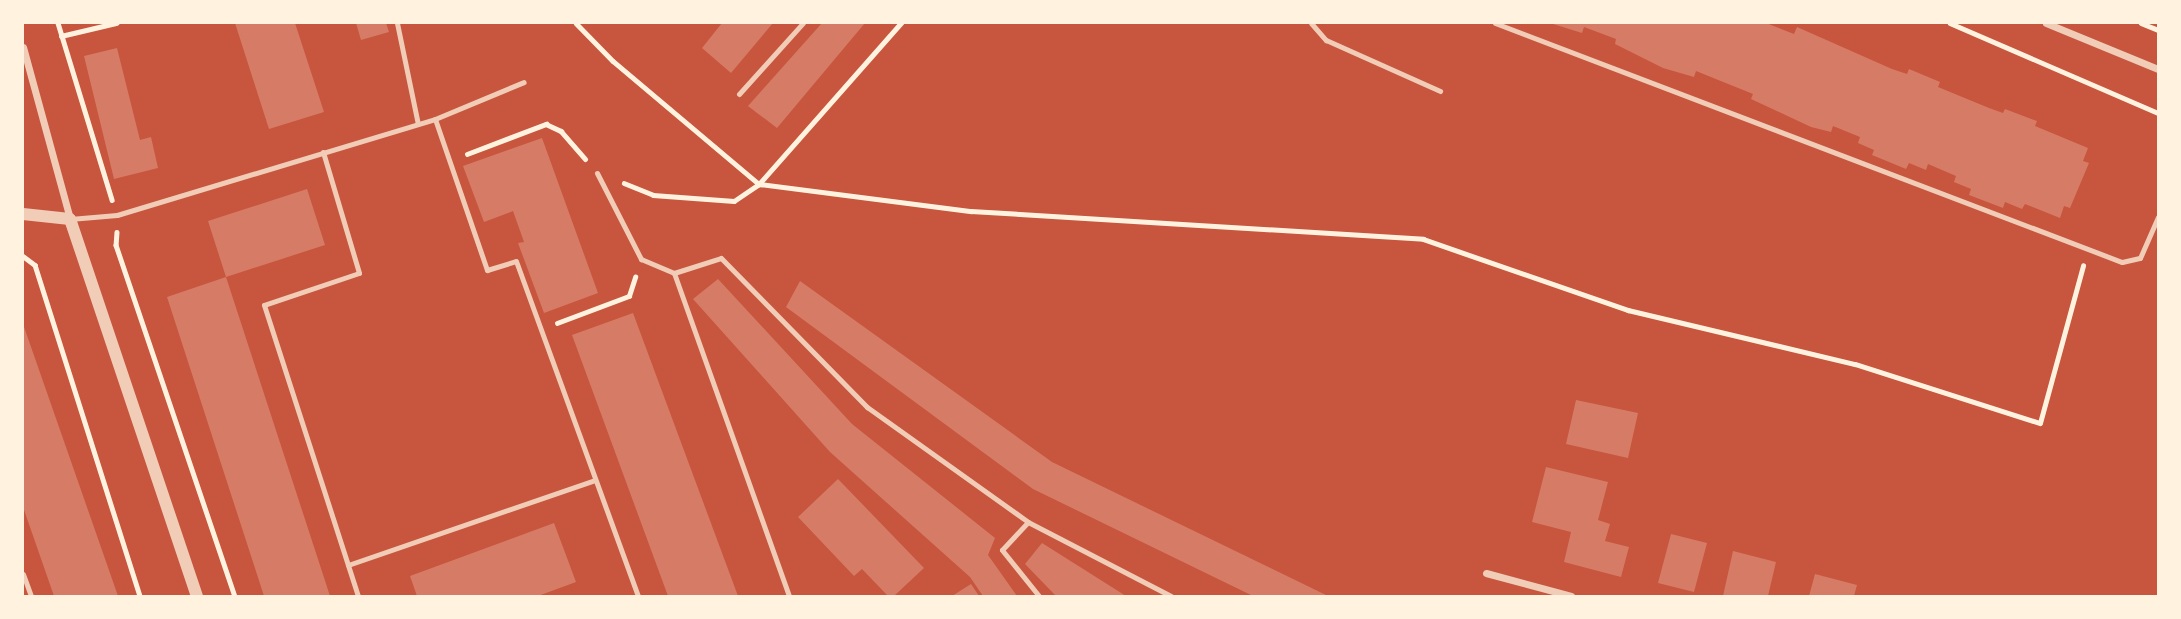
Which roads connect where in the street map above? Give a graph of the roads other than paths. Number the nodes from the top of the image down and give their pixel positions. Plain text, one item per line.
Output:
1 (397, 23) edge
2 (803, 23) edge
3 (1311, 23) edge
4 (1495, 23) edge
5 (2046, 23) edge
6 (23, 47) edge
7 (2158, 69) edge
8 (524, 82) dead end
9 (1440, 91) dead end
10 (739, 94) dead end
11 (435, 119) junction
12 (418, 124) junction
13 (323, 152) junction
14 (597, 173) road end
15 (23, 214) edge
16 (2158, 217) edge
17 (70, 219) junction
18 (674, 273) junction
19 (595, 480) junction
20 (1028, 522) junction
21 (348, 565) junction
22 (23, 573) edge
23 (1486, 573) dead end
24 (31, 596) edge
25 (197, 596) edge
26 (358, 596) edge
27 (638, 596) edge
28 (789, 596) edge
29 (1039, 596) edge
30 (1171, 596) edge
31 (1571, 596) edge

1 - 12 lane
2 - 10 lane
3 - 9 lane
4 - 16 lane
5 - 7 street
6 - 17 street
8 - 11 lane
11 - 12 lane
11 - 19 lane
12 - 13 lane
13 - 17 lane
13 - 21 lane
14 - 18 lane
15 - 17 street
17 - 25 street
18 - 20 lane
18 - 28 lane
19 - 21 lane
19 - 27 lane
20 - 29 lane
20 - 30 lane
21 - 26 lane
22 - 24 lane
23 - 31 street

